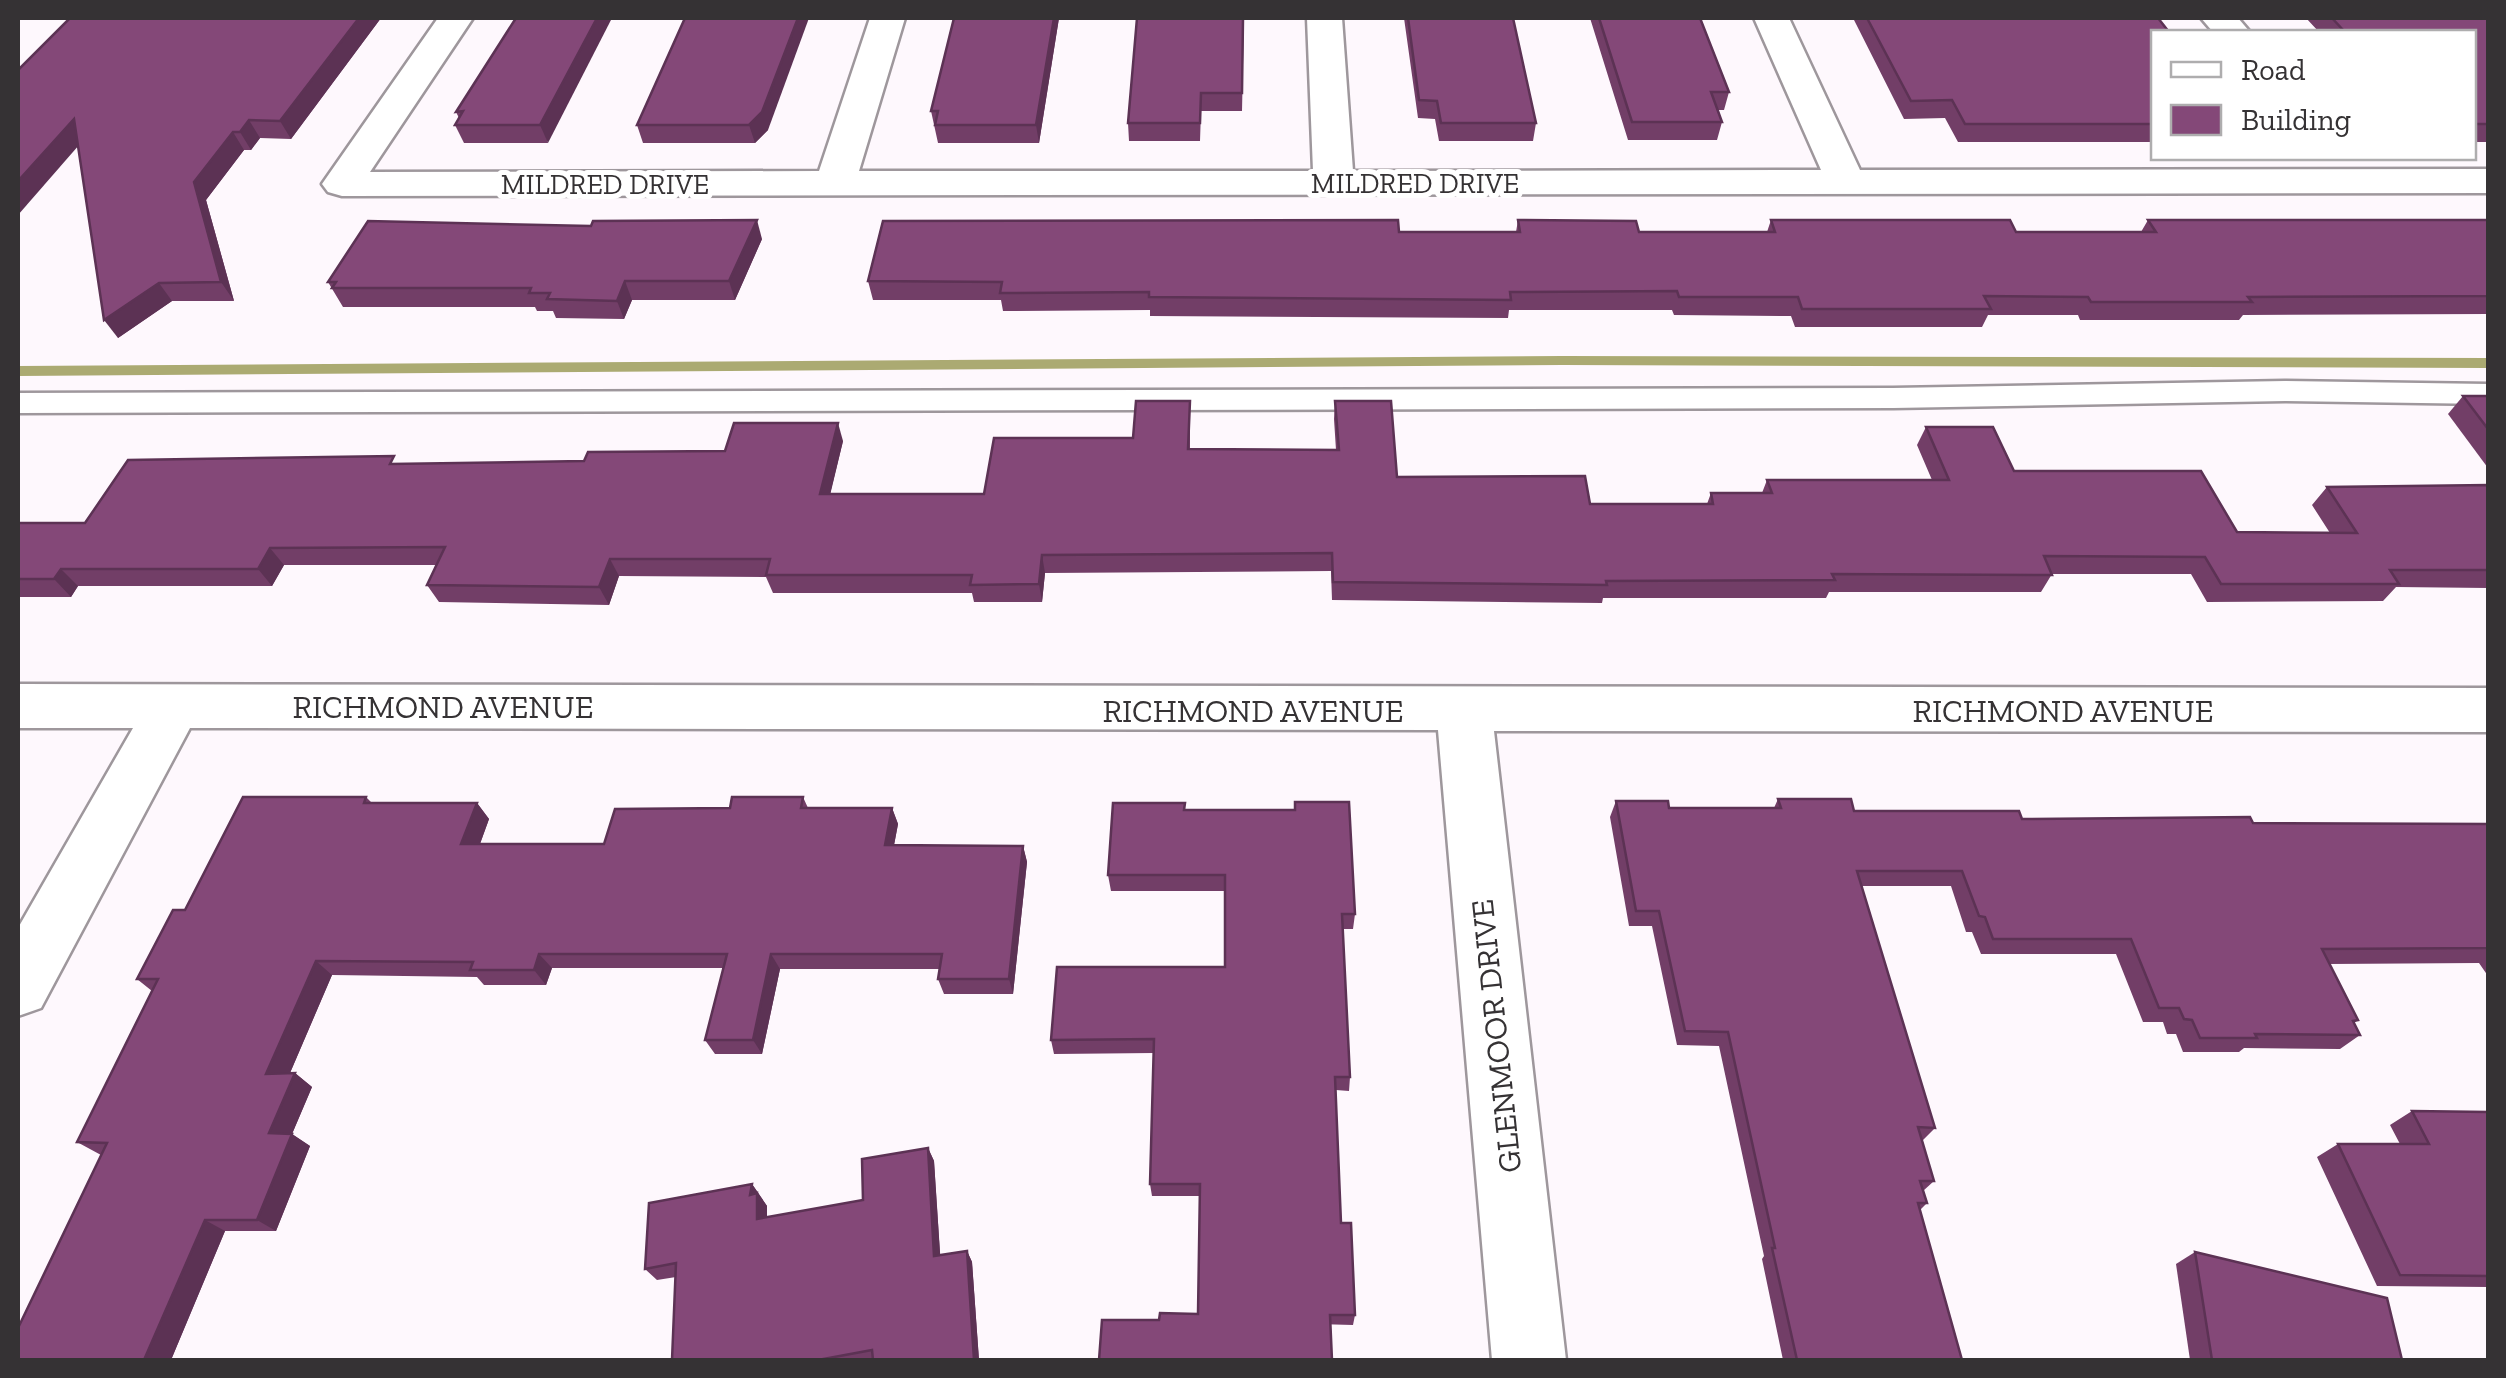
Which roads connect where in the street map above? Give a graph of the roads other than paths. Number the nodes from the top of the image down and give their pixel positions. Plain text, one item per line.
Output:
1 (454, 18) edge
2 (886, 18) edge
3 (1324, 18) edge
4 (1772, 18) edge
5 (2345, 169) edge
6 (2488, 181) edge
7 (1846, 182) junction
8 (1334, 183) junction
9 (835, 184) junction
10 (2488, 394) edge
11 (18, 402) edge
12 (18, 706) edge
13 (174, 706) junction
14 (2488, 710) edge
15 (1464, 712) junction
16 (18, 987) edge
17 (1529, 1360) edge

1 - 9 street, MILDRED DRIVE
2 - 9 street
3 - 8 street
4 - 7 street
5 - 6 street, MILDRED DRIVE
5 - 7 street, MILDRED DRIVE
7 - 8 street, MILDRED DRIVE
8 - 9 street, MILDRED DRIVE
10 - 11 lane
12 - 13 street, RICHMOND AVENUE
13 - 15 street, RICHMOND AVENUE
13 - 16 street
14 - 15 street, RICHMOND AVENUE
15 - 17 street, GLENMOOR DRIVE

